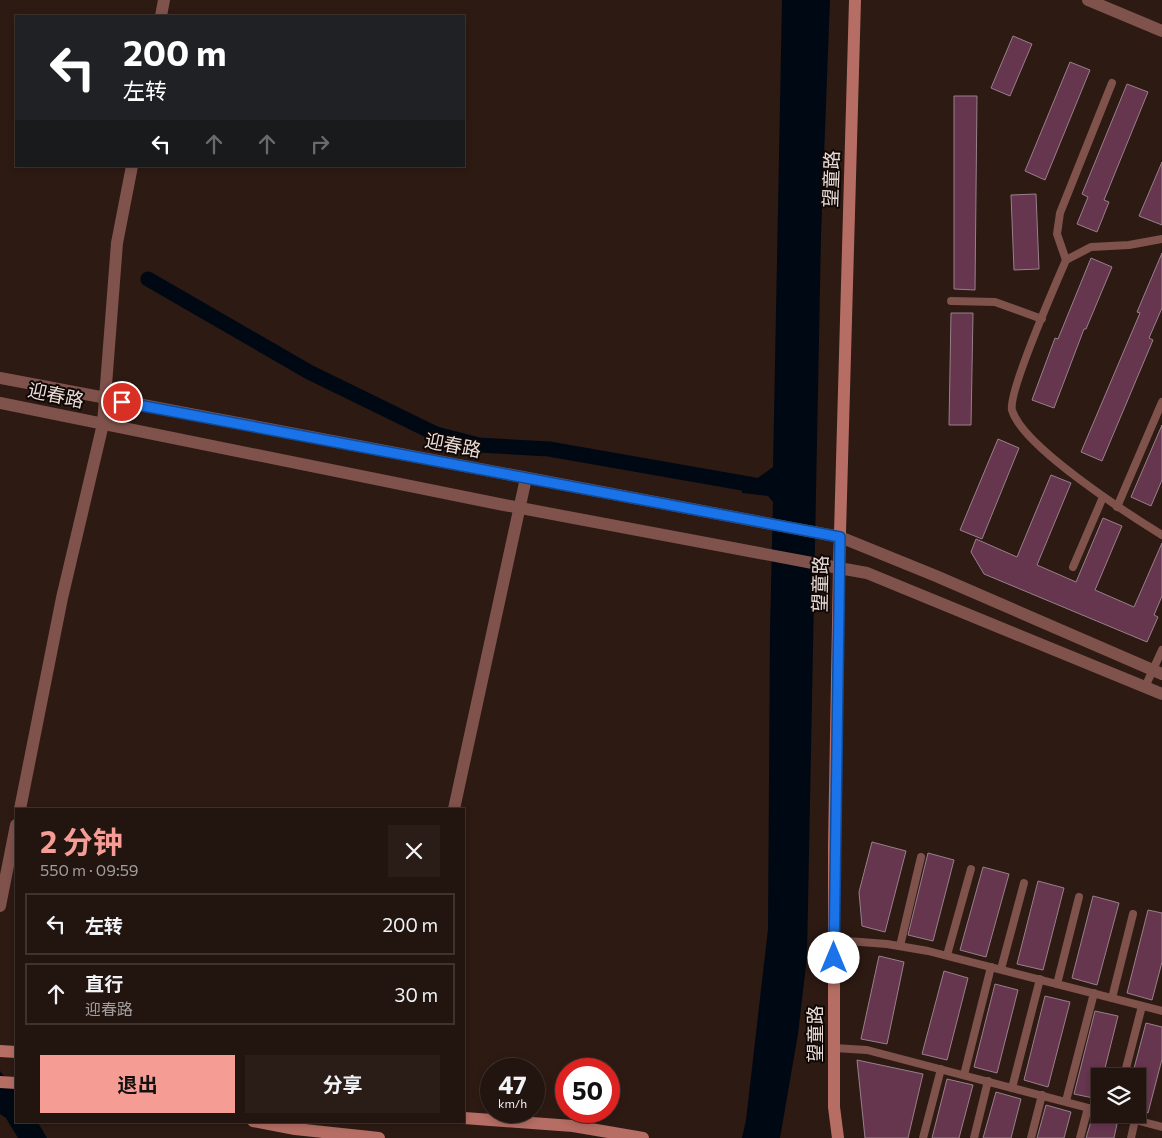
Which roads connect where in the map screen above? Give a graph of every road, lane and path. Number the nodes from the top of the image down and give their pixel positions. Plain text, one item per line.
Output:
1 (164, 0) edge
2 (855, 0) edge
3 (1088, 0) edge
4 (161, 15) edge
5 (1162, 31) edge
6 (1112, 83) dead end
7 (132, 167) edge
8 (1162, 239) edge
9 (1066, 260) junction
10 (950, 300) dead end
11 (1042, 319) junction
12 (0, 378) edge
13 (103, 399) junction
14 (1162, 402) edge
15 (0, 403) edge
16 (103, 424) junction
17 (526, 478) junction
18 (1103, 497) junction
19 (518, 508) junction
20 (1117, 508) junction
21 (1162, 535) edge
22 (840, 537) junction
23 (1073, 567) dead end
24 (839, 568) junction
25 (1162, 650) edge
26 (1158, 672) edge
27 (1145, 687) junction
28 (1162, 694) edge
29 (20, 808) edge
30 (454, 808) edge
31 (15, 830) edge
32 (921, 857) dead end
33 (970, 869) dead end
34 (1024, 884) dead end
35 (1079, 898) dead end
36 (0, 906) edge
37 (1133, 914) dead end
38 (834, 940) junction
39 (900, 946) junction
40 (947, 956) junction
41 (991, 967) junction
42 (1001, 969) junction
43 (1040, 979) junction
44 (1057, 984) junction
45 (1094, 993) junction
46 (1112, 998) junction
47 (1142, 1006) junction
48 (1162, 1011) edge
49 (834, 1048) junction
50 (1, 1051) edge
51 (15, 1052) edge
52 (1126, 1068) edge
53 (942, 1069) junction
54 (964, 1075) junction
55 (988, 1081) junction
56 (0, 1082) edge
57 (15, 1083) edge
58 (1012, 1088) junction
59 (1042, 1095) junction
60 (1066, 1102) junction
61 (1088, 1108) junction
62 (1091, 1108) edge
63 (465, 1118) edge
64 (264, 1123) edge
65 (1135, 1123) edge
66 (1146, 1123) edge
67 (1162, 1127) edge
68 (379, 1138) edge
69 (643, 1138) edge
70 (838, 1138) edge
71 (923, 1138) edge
72 (974, 1138) edge
73 (1031, 1138) edge
74 (1080, 1138) edge
75 (1131, 1138) edge

1 - 4 street
2 - 22 main road, 望童路
3 - 5 street
6 - 9 lane
7 - 13 street
8 - 9 lane
9 - 11 lane
10 - 11 lane
11 - 18 lane
12 - 13 street, 迎春路
13 - 16 street
13 - 17 street, 迎春路
14 - 20 lane
15 - 16 street, 迎春路
16 - 19 street, 迎春路
16 - 29 street
17 - 19 street
17 - 22 street, 迎春路
18 - 20 lane
18 - 23 lane
19 - 24 street, 迎春路
19 - 30 street
20 - 21 lane
22 - 24 main road, 望童路
22 - 26 street, 迎春路
24 - 27 street, 迎春路
24 - 38 main road, 望童路
25 - 26 lane
26 - 27 lane
27 - 28 street, 迎春路
31 - 36 street
32 - 39 lane
33 - 40 lane
34 - 42 lane
35 - 44 lane
37 - 46 lane
38 - 39 lane
38 - 49 main road, 望童路
39 - 40 lane
40 - 41 lane
41 - 42 lane
41 - 54 lane
42 - 43 lane
43 - 44 lane
43 - 58 lane
44 - 45 lane
45 - 46 lane
45 - 60 lane
46 - 47 lane
47 - 48 lane
47 - 52 lane
49 - 53 lane
49 - 70 main road, 望童路
50 - 51 main road
53 - 54 lane
53 - 71 lane
54 - 55 lane
55 - 58 lane
55 - 72 lane
56 - 57 main road
58 - 59 lane
59 - 60 lane
59 - 73 lane
60 - 61 lane
61 - 62 lane
61 - 74 lane
63 - 69 main road
64 - 68 main road
65 - 75 lane
66 - 67 lane

